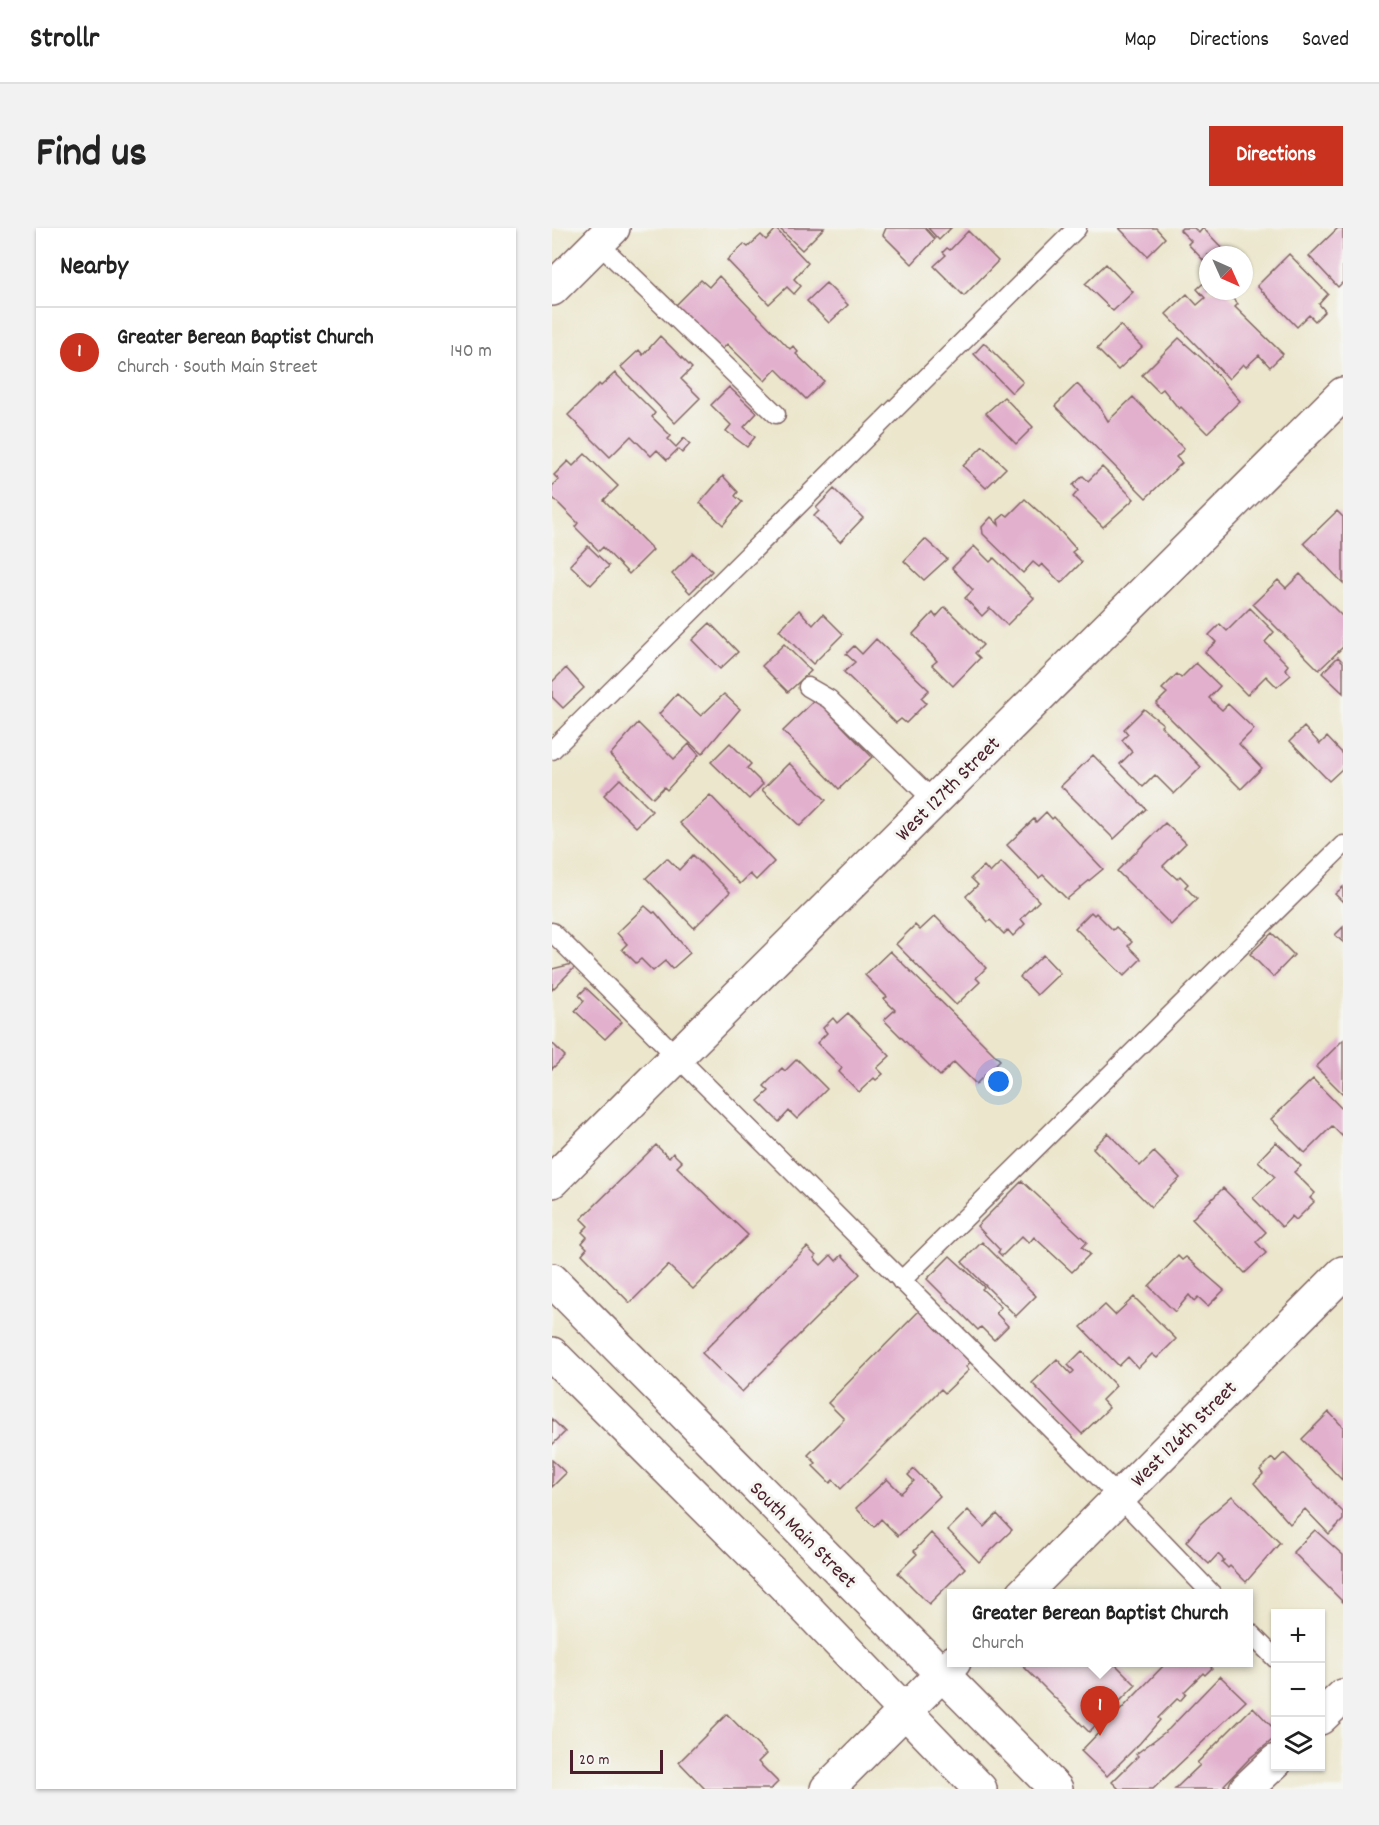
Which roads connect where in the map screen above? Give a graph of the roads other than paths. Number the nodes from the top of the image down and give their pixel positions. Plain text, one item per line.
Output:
1 (1077, 228) edge
2 (605, 236) edge
3 (552, 289) edge
4 (1343, 394) edge
5 (776, 414) dead end
6 (808, 687) dead end
7 (552, 750) edge
8 (934, 801) junction
9 (1343, 845) edge
10 (552, 932) edge
11 (676, 1057) junction
12 (552, 1181) edge
13 (1343, 1273) edge
14 (552, 1280) edge
15 (902, 1281) junction
16 (552, 1354) edge
17 (1119, 1497) junction
18 (1027, 1589) edge
19 (1208, 1589) edge
20 (1253, 1636) edge
21 (1271, 1655) edge
22 (948, 1668) edge
23 (904, 1712) junction
24 (1271, 1765) edge
25 (827, 1789) edge
26 (980, 1789) edge
27 (1056, 1789) edge
28 (1246, 1789) edge

1 - 7 lane
2 - 3 street
2 - 5 lane
4 - 8 street, West 127th Street
6 - 8 lane
8 - 11 street, West 127th Street
9 - 15 lane
10 - 11 lane
11 - 12 street, West 127th Street
11 - 15 lane
13 - 17 street, West 126th Street
14 - 22 street, South Main Street
15 - 17 lane
16 - 23 street
17 - 18 street, West 126th Street
17 - 19 lane
20 - 21 lane
22 - 23 street
22 - 27 street, South Main Street
23 - 25 street
23 - 26 street
24 - 28 street

